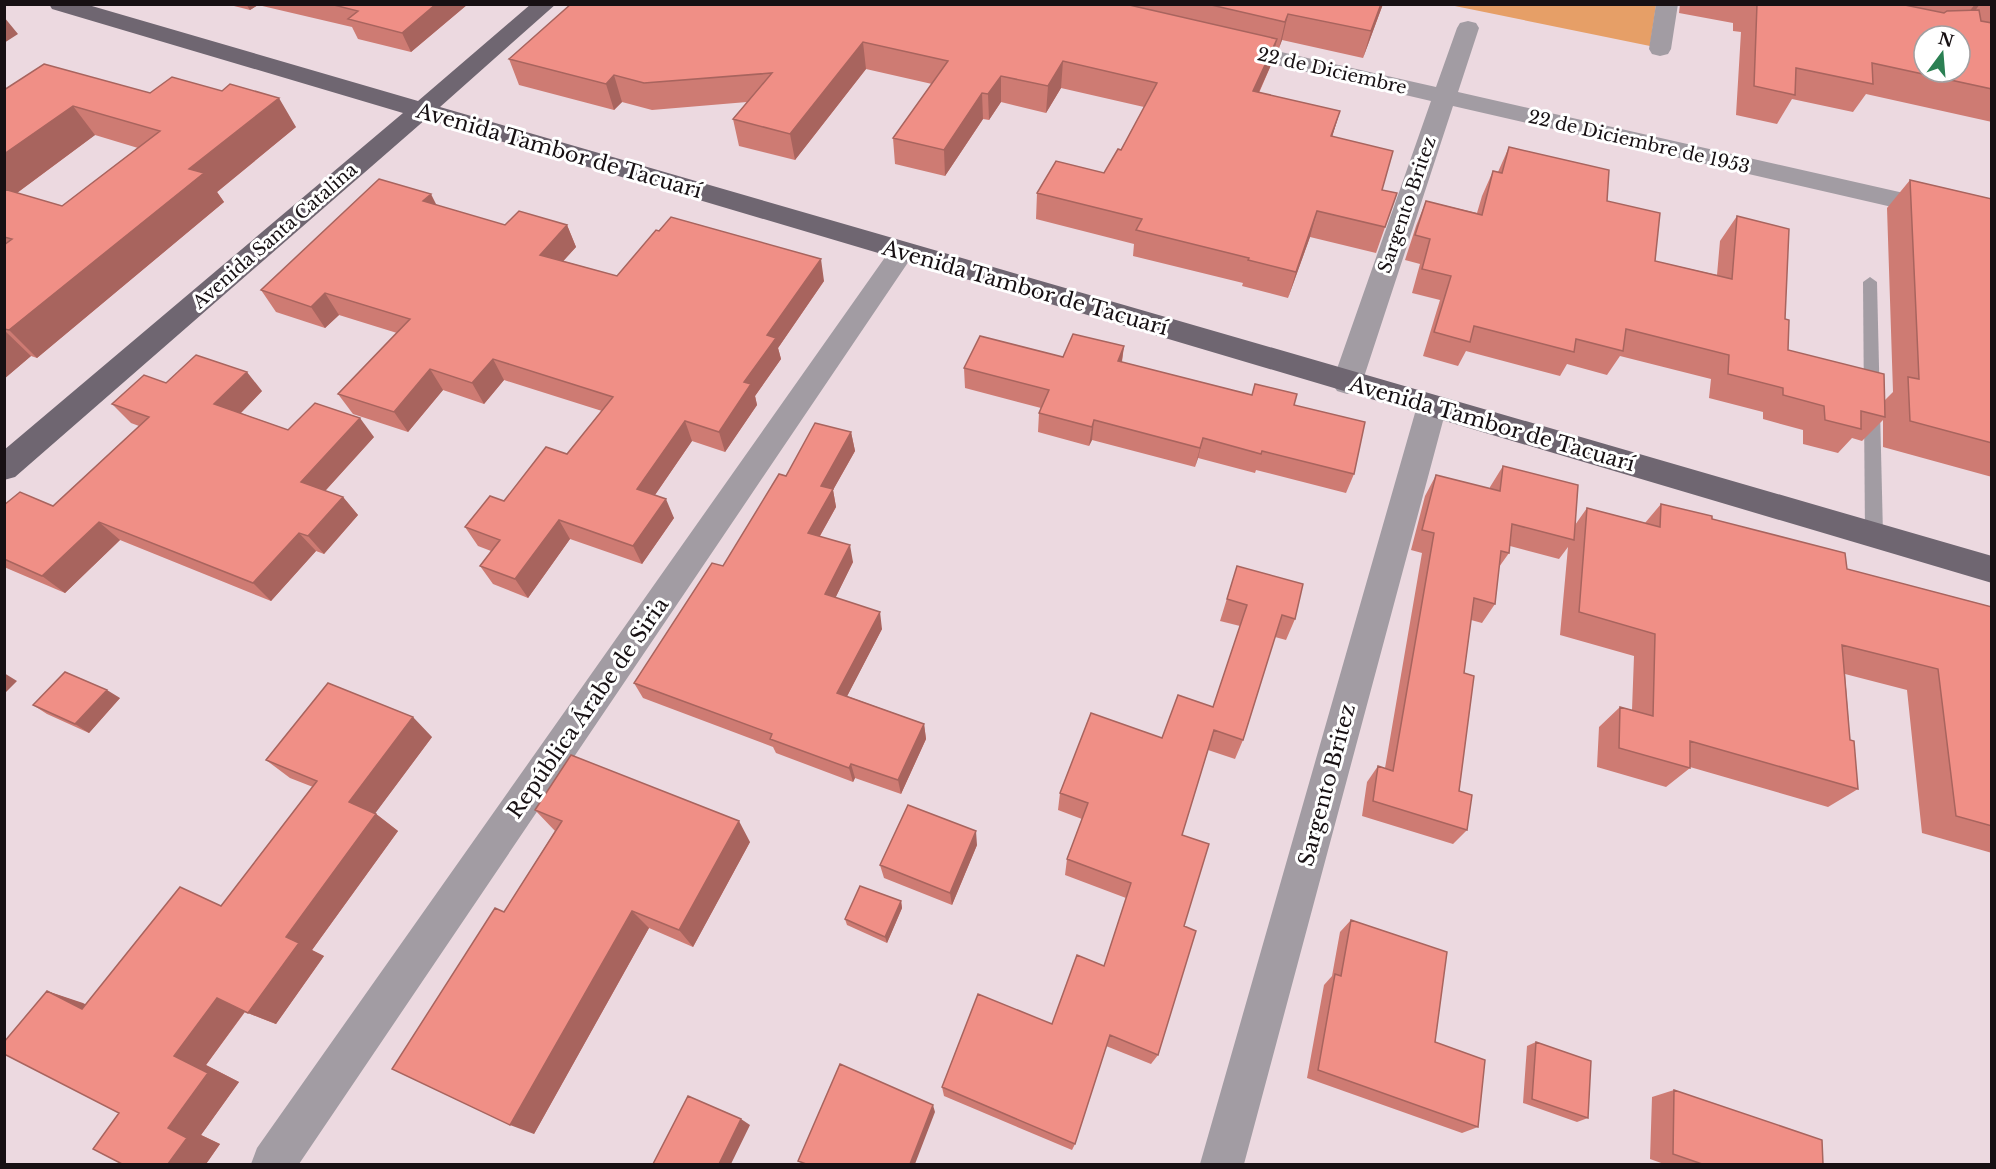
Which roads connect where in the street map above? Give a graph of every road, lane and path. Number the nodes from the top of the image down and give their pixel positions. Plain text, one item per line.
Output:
1 (60, 4) edge
2 (545, 4) edge
3 (1667, 4) edge
4 (1468, 28) dead end
5 (1205, 42) edge
6 (1660, 49) dead end
7 (1444, 97) junction
8 (422, 110) junction
9 (1992, 222) edge
10 (902, 252) junction
11 (1870, 282) dead end
12 (1347, 383) junction
13 (1432, 406) junction
14 (8, 461) edge
15 (1874, 535) junction
16 (1992, 570) edge
17 (273, 1164) edge
18 (1222, 1164) edge

1 - 8 main road, Avenida Tambor de Tacuarí
2 - 8 main road, Avenida Santa Catalina
3 - 6 street
4 - 7 street, Sargento Britez
5 - 7 street, 22 de Diciembre
7 - 9 street, 22 de Diciembre de 1953
7 - 12 street, Sargento Britez
8 - 10 main road, Avenida Tambor de Tacuarí
8 - 14 main road, Avenida Santa Catalina
10 - 12 main road, Avenida Tambor de Tacuarí
10 - 17 street, República Árabe de Siria
11 - 15 lane
12 - 13 main road, Avenida Tambor de Tacuarí
13 - 15 main road, Avenida Tambor de Tacuarí
13 - 18 street, Sargento Britez
15 - 16 main road, Avenida Tambor de Tacuarí

